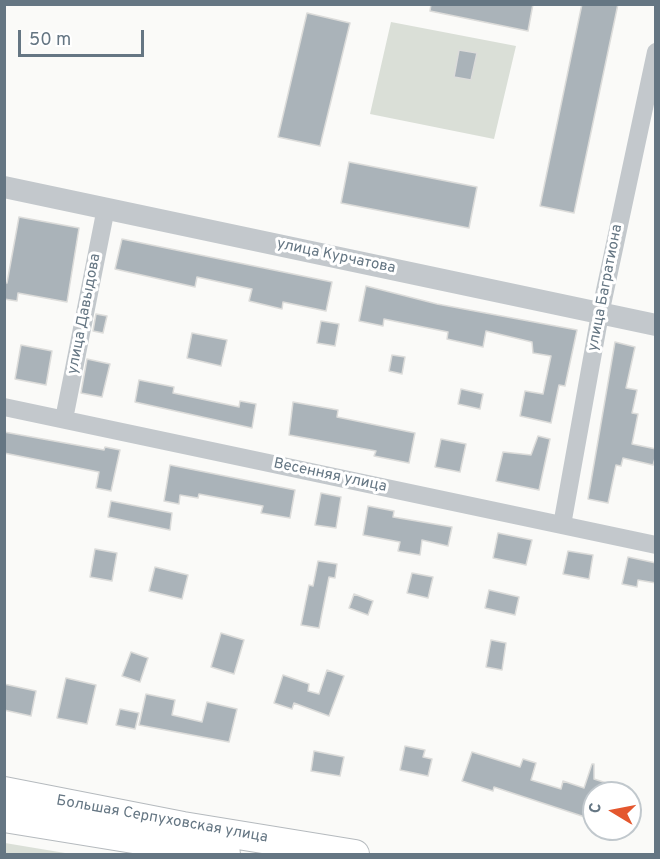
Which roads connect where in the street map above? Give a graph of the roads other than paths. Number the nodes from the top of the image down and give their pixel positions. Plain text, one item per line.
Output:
1 (656, 52) edge
2 (8, 190) edge
3 (106, 208) junction
4 (600, 314) junction
5 (656, 326) edge
6 (4, 406) edge
7 (64, 419) junction
8 (562, 525) junction
9 (656, 545) edge
10 (4, 791) edge
11 (4, 818) edge
12 (226, 855) edge
13 (355, 855) edge

1 - 4 street, улица Багратиона
2 - 3 street, улица Курчатова
3 - 4 street, улица Курчатова
3 - 7 street, улица Давыдова
4 - 5 street, улица Курчатова
4 - 8 street, улица Багратиона
6 - 7 street, Весенняя улица
7 - 8 street, Весенняя улица
8 - 9 street, Весенняя улица
10 - 13 main road, Большая Серпуховская улица
11 - 12 main road, Большая Серпуховская улица

